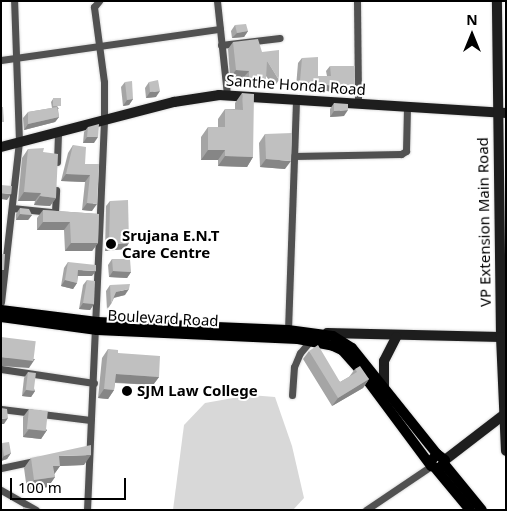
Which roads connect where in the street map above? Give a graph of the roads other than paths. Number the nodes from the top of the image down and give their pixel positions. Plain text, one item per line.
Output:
1 (14, 1) edge
2 (99, 1) edge
3 (217, 1) edge
4 (357, 1) edge
5 (497, 1) edge
6 (220, 29) junction
7 (280, 38) dead end
8 (99, 44) junction
9 (222, 45) junction
10 (15, 58) junction
11 (1, 60) edge
12 (227, 95) junction
13 (296, 98) junction
14 (358, 104) junction
15 (407, 107) junction
16 (502, 113) edge
17 (104, 120) junction
18 (58, 131) junction
19 (19, 141) junction
20 (1, 147) edge
21 (294, 156) junction
22 (57, 167) edge
23 (56, 185) edge
24 (12, 208) junction
25 (55, 212) junction
26 (64, 213) edge
27 (91, 216) edge
28 (100, 217) junction
29 (1, 302) edge
30 (1, 310) edge
31 (1, 317) edge
32 (97, 326) junction
33 (288, 330) junction
34 (317, 337) junction
35 (396, 337) junction
36 (503, 337) edge
37 (1, 369) edge
38 (94, 383) junction
39 (384, 387) junction
40 (292, 395) dead end
41 (1, 409) edge
42 (505, 414) edge
43 (90, 420) junction
44 (89, 449) junction
45 (80, 451) edge
46 (506, 451) edge
47 (45, 459) edge
48 (437, 463) junction
49 (1, 468) edge
50 (1, 490) edge
51 (36, 510) edge
52 (87, 510) edge
53 (366, 510) edge
54 (470, 510) edge
55 (482, 510) edge

1 - 10 street
2 - 8 street
3 - 6 street
4 - 14 street
5 - 16 main road, VP Extension Main Road
6 - 8 street
6 - 9 street
7 - 9 street
8 - 10 street
8 - 17 street
9 - 12 street
10 - 11 street
10 - 19 street
12 - 13 main road, Santhe Honda Road
12 - 17 main road, Santhe Honda Road
13 - 14 main road, Santhe Honda Road
13 - 21 street
14 - 15 main road, Santhe Honda Road
15 - 16 main road, Santhe Honda Road
15 - 21 street
16 - 36 main road, VP Extension Main Road
17 - 18 main road, Santhe Honda Road
17 - 28 street
18 - 19 main road, Santhe Honda Road
18 - 22 street
19 - 20 main road, Santhe Honda Road
19 - 24 street
21 - 33 street
23 - 25 street
24 - 25 street
24 - 29 street
25 - 26 street
27 - 28 street
28 - 32 street
30 - 32 main road, Boulevard Road
31 - 32 main road, Boulevard Road
32 - 33 main road, Boulevard Road
32 - 34 main road, Boulevard Road
32 - 38 street
33 - 34 main road, Boulevard Road
34 - 35 main road
34 - 39 main road
34 - 40 street
34 - 48 main road
35 - 36 main road
35 - 39 main road
36 - 42 main road, VP Extension Main Road
37 - 38 street
38 - 43 street
39 - 48 main road
41 - 43 street
42 - 46 main road, VP Extension Main Road
42 - 48 main road
43 - 44 street
44 - 45 street
44 - 52 street
47 - 49 street
48 - 53 street
48 - 54 main road
48 - 55 main road
50 - 51 street

